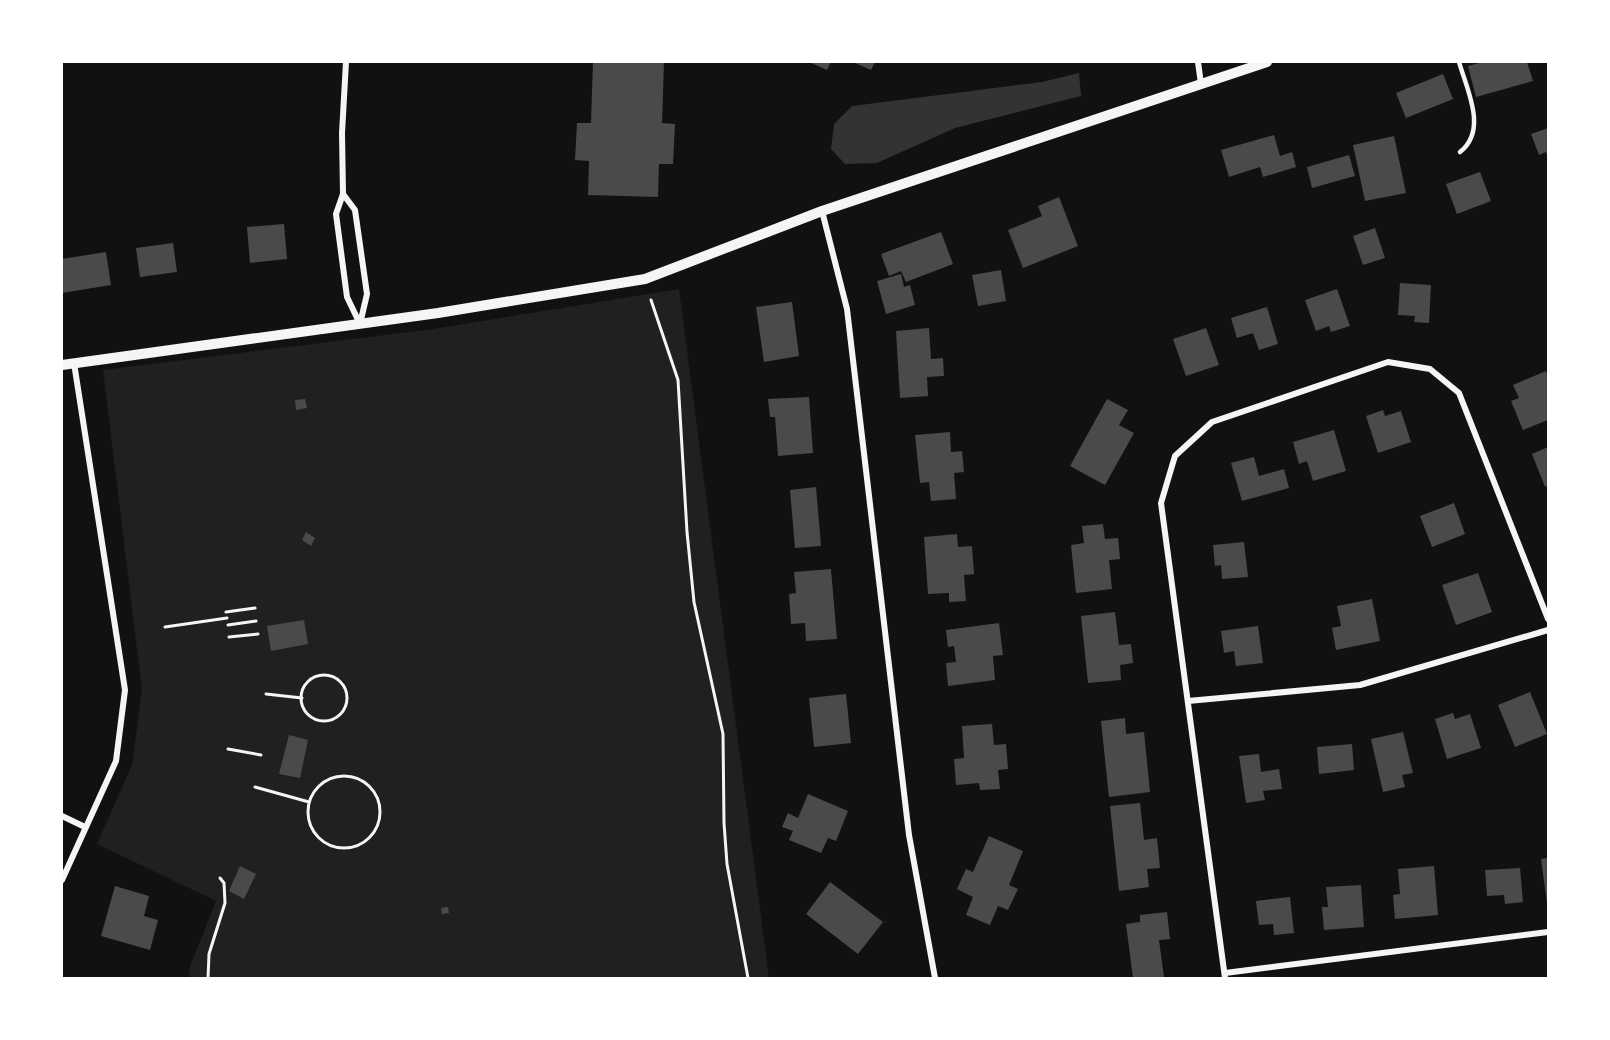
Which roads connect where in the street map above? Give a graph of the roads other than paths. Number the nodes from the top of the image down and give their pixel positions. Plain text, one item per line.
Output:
1 (346, 62) edge
2 (1198, 62) edge
3 (1267, 62) edge
4 (1459, 62) edge
5 (1201, 84) junction
6 (1460, 152) dead end
7 (343, 194) junction
8 (822, 211) junction
9 (360, 324) junction
10 (74, 363) junction
11 (62, 365) edge
12 (1548, 619) edge
13 (1548, 630) edge
14 (1188, 701) junction
15 (62, 816) edge
16 (85, 826) junction
17 (62, 880) edge
18 (1548, 932) edge
19 (1225, 976) edge
20 (935, 978) edge

1 - 7 street
2 - 5 street
3 - 5 street
4 - 6 lane
5 - 8 street
7 - 9 street
7 - 9 street
8 - 9 street
8 - 20 street
9 - 10 street
10 - 11 street
10 - 16 street
12 - 14 street
13 - 14 street
14 - 19 street
15 - 16 street
16 - 17 street
18 - 19 street

